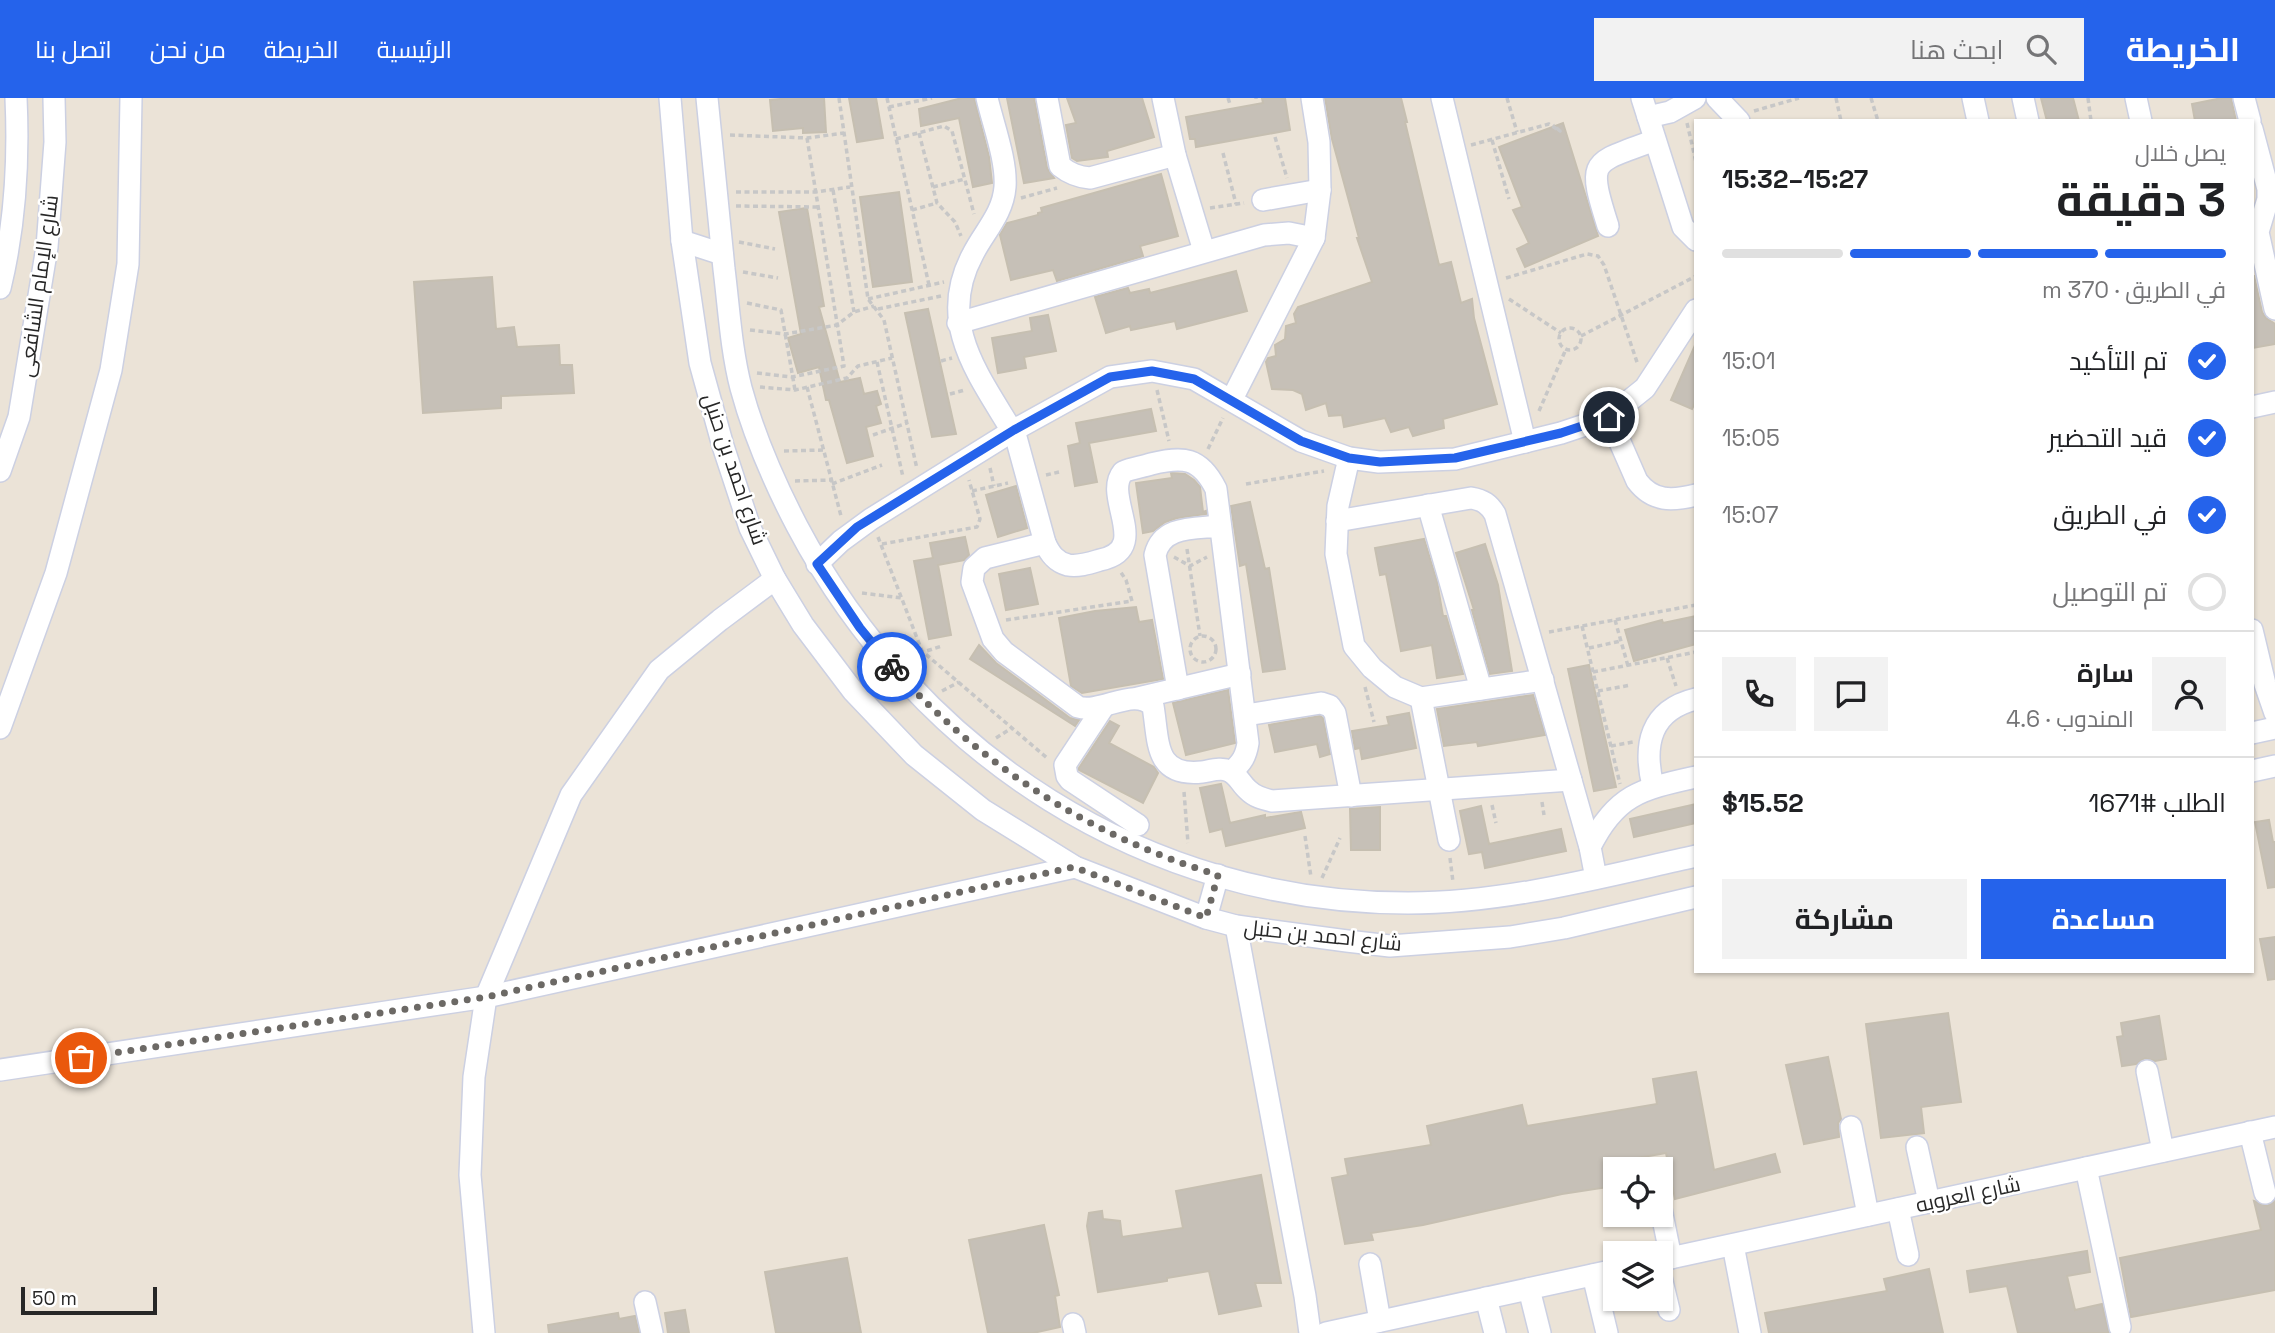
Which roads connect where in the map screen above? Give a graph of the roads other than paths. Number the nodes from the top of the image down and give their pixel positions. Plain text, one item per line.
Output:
1 (16, 98) edge
2 (54, 98) edge
3 (131, 98) edge
4 (670, 98) edge
5 (708, 98) edge
6 (987, 98) edge
7 (1047, 98) edge
8 (1163, 98) edge
9 (1312, 98) edge
10 (1442, 98) edge
11 (1717, 98) edge
12 (1973, 98) edge
13 (2023, 98) edge
14 (2244, 98) edge
15 (1693, 100) edge
16 (1645, 107) edge
17 (1737, 119) edge
18 (1978, 119) edge
19 (2028, 119) edge
20 (2249, 119) edge
21 (9, 136) edge
22 (2254, 136) edge
23 (1655, 140) junction
24 (1175, 155) junction
25 (1320, 190) junction
26 (1263, 200) road end
27 (1608, 226) dead end
28 (2267, 230) edge
29 (1314, 238) junction
30 (1694, 238) edge
31 (682, 242) junction
32 (1205, 251) junction
33 (723, 253) junction
34 (0, 288) edge
35 (2275, 309) edge
36 (1694, 313) edge
37 (958, 323) junction
38 (1232, 399) junction
39 (2275, 402) edge
40 (2254, 407) edge
41 (1609, 417) junction
42 (1013, 431) junction
43 (1525, 442) junction
44 (1348, 463) junction
45 (0, 471) edge
46 (1694, 495) edge
47 (1428, 505) junction
48 (790, 513) junction
49 (1338, 521) junction
50 (858, 526) junction
51 (1220, 526) junction
52 (1045, 543) junction
53 (817, 564) junction
54 (775, 579) junction
55 (2254, 638) edge
56 (1240, 674) junction
57 (1543, 680) junction
58 (1178, 689) junction
59 (1481, 689) junction
60 (1138, 698) junction
61 (1421, 698) junction
62 (1688, 701) edge
63 (1104, 706) junction
64 (2275, 713) edge
65 (1246, 715) junction
66 (0, 728) edge
67 (2275, 728) edge
68 (2254, 733) edge
69 (2275, 766) edge
70 (2254, 771) edge
71 (1231, 772) junction
72 (1694, 777) edge
73 (1571, 780) junction
74 (1653, 786) junction
75 (1439, 789) junction
76 (1351, 796) junction
77 (1138, 825) dead end
78 (1449, 840) road end
79 (1590, 847) junction
80 (1694, 856) edge
81 (1074, 867) junction
82 (1218, 875) junction
83 (1596, 878) junction
84 (1694, 897) edge
85 (1206, 918) junction
86 (1236, 926) junction
87 (486, 997) junction
88 (0, 1070) edge
89 (2147, 1071) dead end
90 (1851, 1127) dead end
91 (2275, 1127) edge
92 (2250, 1132) junction
93 (1917, 1147) dead end
94 (2163, 1151) junction
95 (2086, 1168) junction
96 (2265, 1193) dead end
97 (1929, 1202) junction
98 (1898, 1209) junction
99 (1868, 1215) junction
100 (1733, 1245) junction
101 (1909, 1255) dead end
102 (1673, 1258) edge
103 (1370, 1264) dead end
104 (1603, 1273) edge
105 (1593, 1275) junction
106 (1529, 1289) junction
107 (1486, 1298) junction
108 (645, 1302) dead end
109 (1380, 1321) junction
110 (2120, 1327) dead end
111 (484, 1333) edge
112 (652, 1333) edge
113 (1310, 1333) edge
114 (1326, 1333) edge
115 (1495, 1333) edge
116 (1539, 1333) edge
117 (1608, 1333) edge
118 (1750, 1333) edge

1 - 21 street, شارع الإمام الشافعى
2 - 45 street, شارع الإمام الشافعى
3 - 66 street
4 - 31 street, شارع احمد بن حنبل
5 - 33 street, شارع احمد بن حنبل
6 - 37 street
7 - 24 street
8 - 24 street
9 - 25 street
10 - 43 street
11 - 17 street
12 - 18 street
13 - 19 street
14 - 20 street
15 - 16 street
16 - 23 street
21 - 34 street, شارع الإمام الشافعى
22 - 28 street
23 - 27 street
23 - 30 street
24 - 32 street
25 - 26 street
25 - 29 street
28 - 35 street
29 - 32 street
29 - 38 street
31 - 33 street
31 - 54 street, شارع احمد بن حنبل
32 - 37 street
33 - 48 street, شارع احمد بن حنبل
36 - 41 street
37 - 42 street
38 - 42 street
38 - 44 street
39 - 40 street
41 - 43 street
41 - 46 street
42 - 50 street
42 - 52 street
43 - 44 street
44 - 49 street
47 - 49 street
47 - 57 street
47 - 59 street
48 - 50 street
48 - 53 street, شارع احمد بن حنبل
49 - 61 street
50 - 53 street
51 - 52 street
51 - 56 street
51 - 58 street
52 - 63 street
53 - 82 street, شارع احمد بن حنبل
54 - 81 street, شارع احمد بن حنبل
54 - 87 street
55 - 64 street
56 - 58 street
56 - 65 street
57 - 59 street
57 - 73 street
58 - 60 street
59 - 61 street
60 - 63 street
60 - 71 street
61 - 75 street
62 - 74 street
63 - 77 street
65 - 71 street
65 - 76 street
67 - 68 street
69 - 70 street
71 - 76 street
72 - 74 street
73 - 75 street
73 - 79 street
74 - 79 street
75 - 76 street
75 - 78 street
79 - 83 street
80 - 83 street, شارع احمد بن حنبل
81 - 85 street, شارع احمد بن حنبل
81 - 87 street
82 - 83 street, شارع احمد بن حنبل
82 - 85 street
84 - 86 street, شارع احمد بن حنبل
85 - 86 street, شارع احمد بن حنبل
86 - 113 street
87 - 88 street
87 - 111 street
89 - 94 street
90 - 99 street
91 - 92 street, شارع العروبه
92 - 94 street, شارع العروبه
92 - 96 street
93 - 97 street
94 - 95 street, شارع العروبه
95 - 97 street, شارع العروبه
95 - 110 street
97 - 98 street, شارع العروبه
98 - 99 street, شارع العروبه
98 - 101 street
99 - 100 street, شارع العروبه
100 - 102 street, شارع العروبه
100 - 118 street
103 - 109 street
104 - 105 street
105 - 106 street
105 - 117 street
106 - 107 street
106 - 116 street
107 - 109 street
107 - 115 street
108 - 112 street
109 - 114 street

